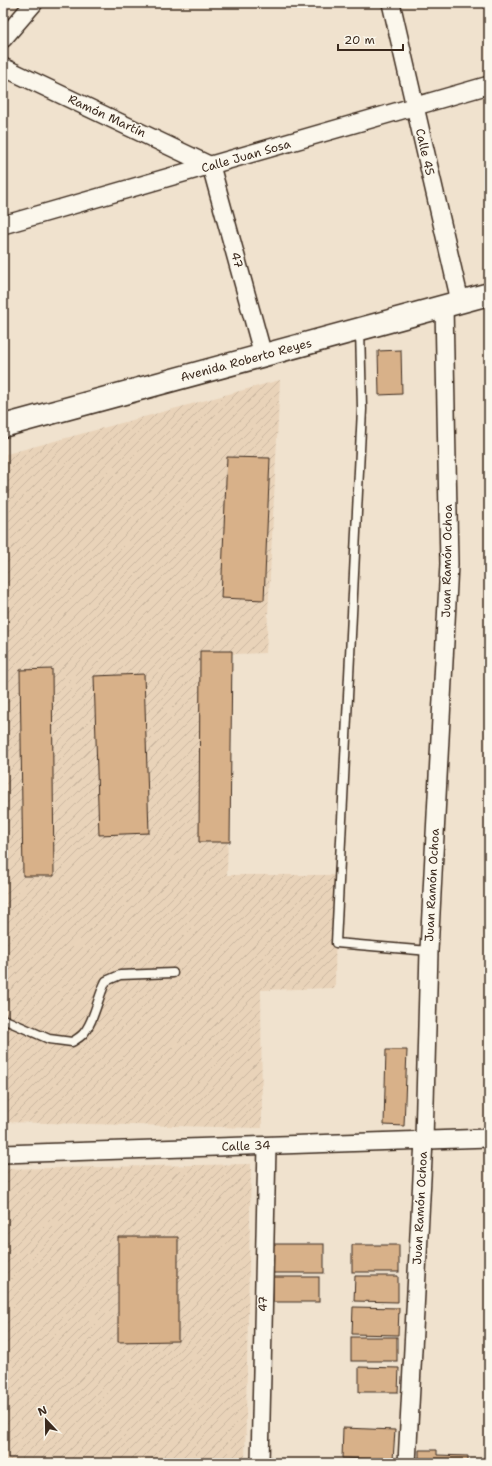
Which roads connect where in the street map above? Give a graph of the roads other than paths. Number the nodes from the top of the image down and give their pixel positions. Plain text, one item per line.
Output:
1 (34, 3) edge
2 (391, 3) edge
3 (3, 39) edge
4 (3, 67) edge
5 (489, 85) edge
6 (415, 107) junction
7 (211, 166) junction
8 (3, 226) edge
9 (489, 294) edge
10 (452, 304) junction
11 (360, 329) junction
12 (263, 355) junction
13 (3, 426) edge
14 (429, 951) junction
15 (173, 973) dead end
16 (3, 1019) edge
17 (489, 1138) edge
18 (424, 1140) junction
19 (267, 1146) junction
20 (3, 1154) edge
21 (260, 1463) edge
22 (407, 1463) edge

1 - 3 street
2 - 6 street, Calle 45
4 - 7 street, Ramón Martín
5 - 6 street, Calle Juan Sosa
6 - 7 street, Calle Juan Sosa
6 - 10 street, Calle 45
7 - 8 street, Calle Juan Sosa
7 - 12 street, 47
9 - 10 main road, Avenida Roberto Reyes
10 - 11 main road, Avenida Roberto Reyes
10 - 14 street, Juan Ramón Ochoa
11 - 12 main road, Avenida Roberto Reyes
11 - 14 lane
12 - 13 main road, Avenida Roberto Reyes
14 - 18 street, Juan Ramón Ochoa
15 - 16 lane
17 - 18 street, Calle 34
18 - 19 street, Calle 34
18 - 22 street, Juan Ramón Ochoa
19 - 20 street, Calle 34
19 - 21 street, 47

